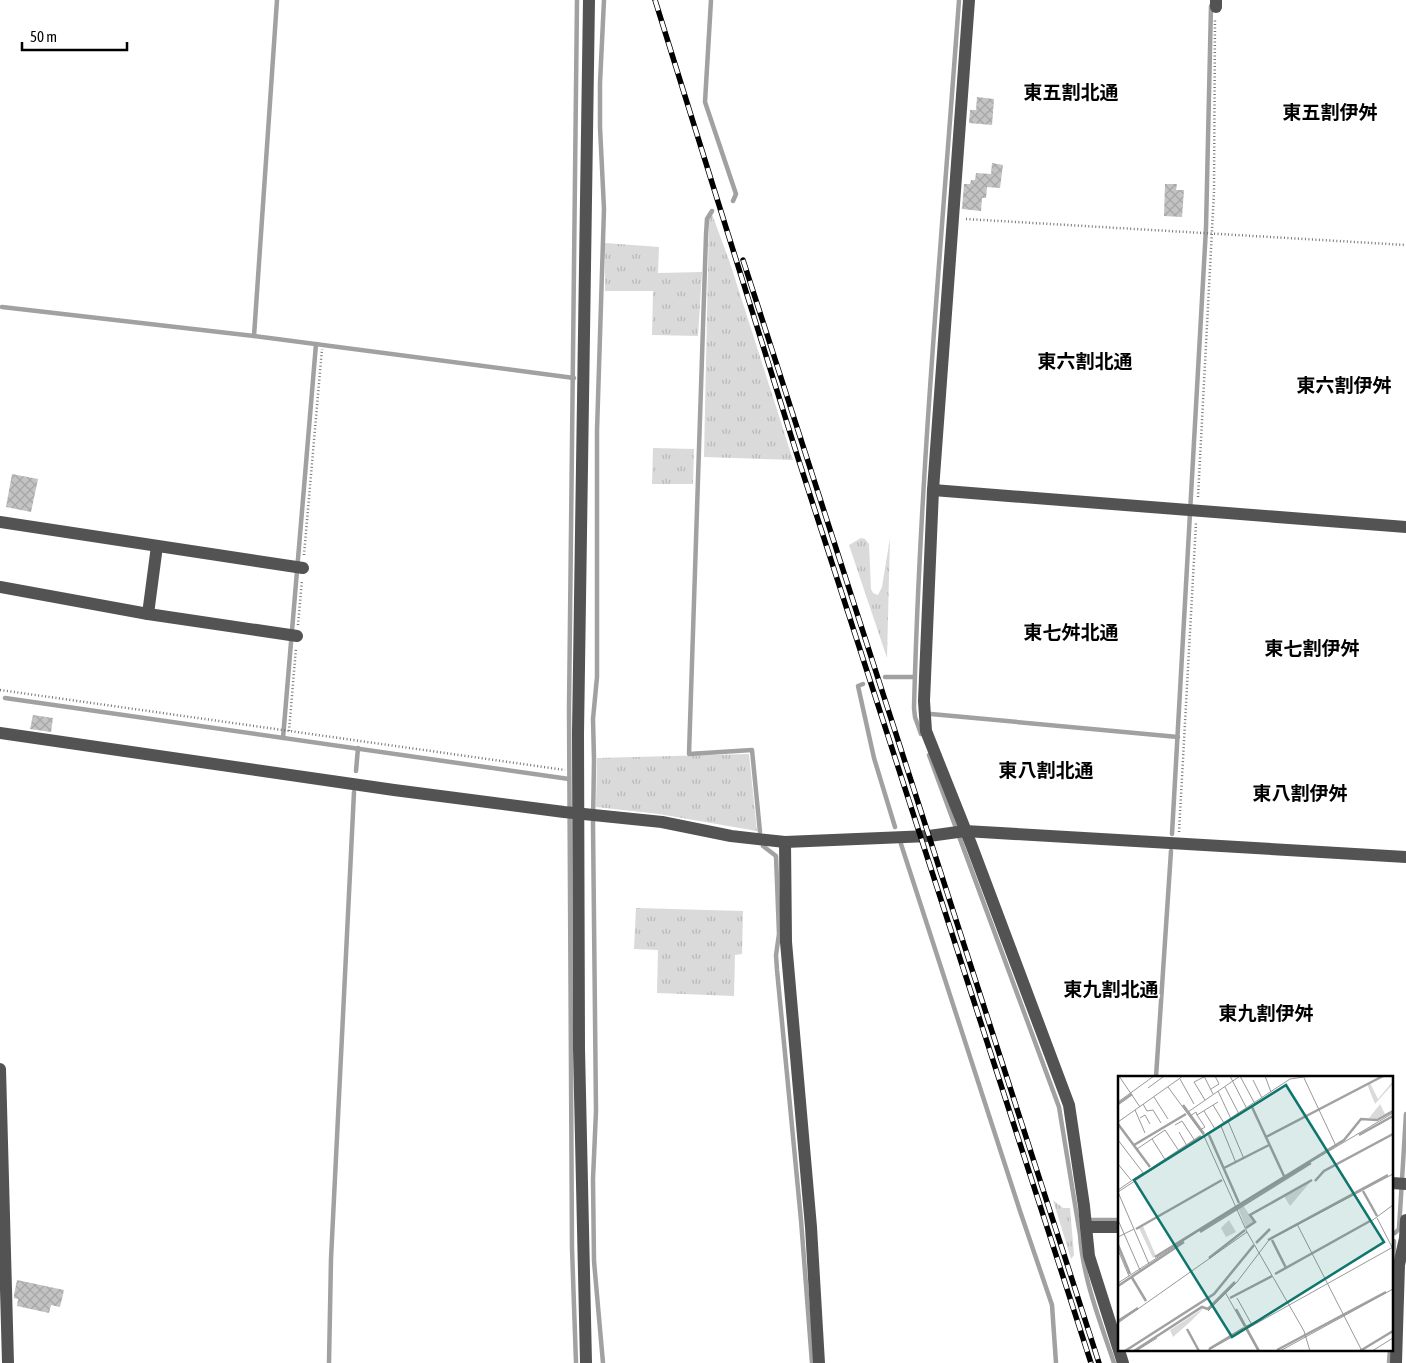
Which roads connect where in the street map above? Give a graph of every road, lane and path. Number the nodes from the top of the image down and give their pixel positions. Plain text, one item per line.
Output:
1 (589, 0) edge
2 (970, 0) edge
3 (1216, 3) edge
4 (953, 218) junction
5 (1211, 234) junction
6 (1406, 246) edge
7 (322, 349) dead end
8 (933, 490) junction
9 (1193, 511) junction
10 (0, 522) edge
11 (1406, 528) edge
12 (158, 546) junction
13 (299, 568) junction
14 (0, 587) edge
15 (148, 614) junction
16 (293, 636) junction
17 (0, 690) edge
18 (288, 731) junction
19 (0, 733) edge
20 (561, 770) dead end
21 (580, 813) junction
22 (959, 832) junction
23 (785, 842) junction
24 (1178, 843) junction
25 (1406, 858) edge
26 (0, 1069) edge
27 (0, 1079) edge
28 (1406, 1220) edge
29 (1086, 1221) junction
30 (1118, 1228) edge
31 (1403, 1235) edge
32 (2, 1275) edge
33 (1118, 1345) edge
34 (1120, 1350) edge
35 (8, 1363) edge
36 (586, 1363) edge
37 (819, 1363) edge
38 (1124, 1363) edge
39 (1396, 1363) edge

1 - 21 street
2 - 4 street
3 - 5 path
4 - 5 path
4 - 8 street
5 - 6 path
5 - 9 path
7 - 13 path
8 - 9 street
8 - 22 street
9 - 11 street
9 - 24 path
10 - 12 street
12 - 13 street
12 - 15 street
13 - 16 path
14 - 15 street
15 - 16 street
16 - 18 path
17 - 18 path
18 - 20 path
19 - 21 street
21 - 23 street
21 - 36 street
22 - 23 street
22 - 24 street
22 - 29 street
23 - 37 street
24 - 25 street
26 - 27 street
27 - 32 street
28 - 31 street
29 - 30 street
29 - 33 street
31 - 39 street
32 - 35 street
34 - 38 street

